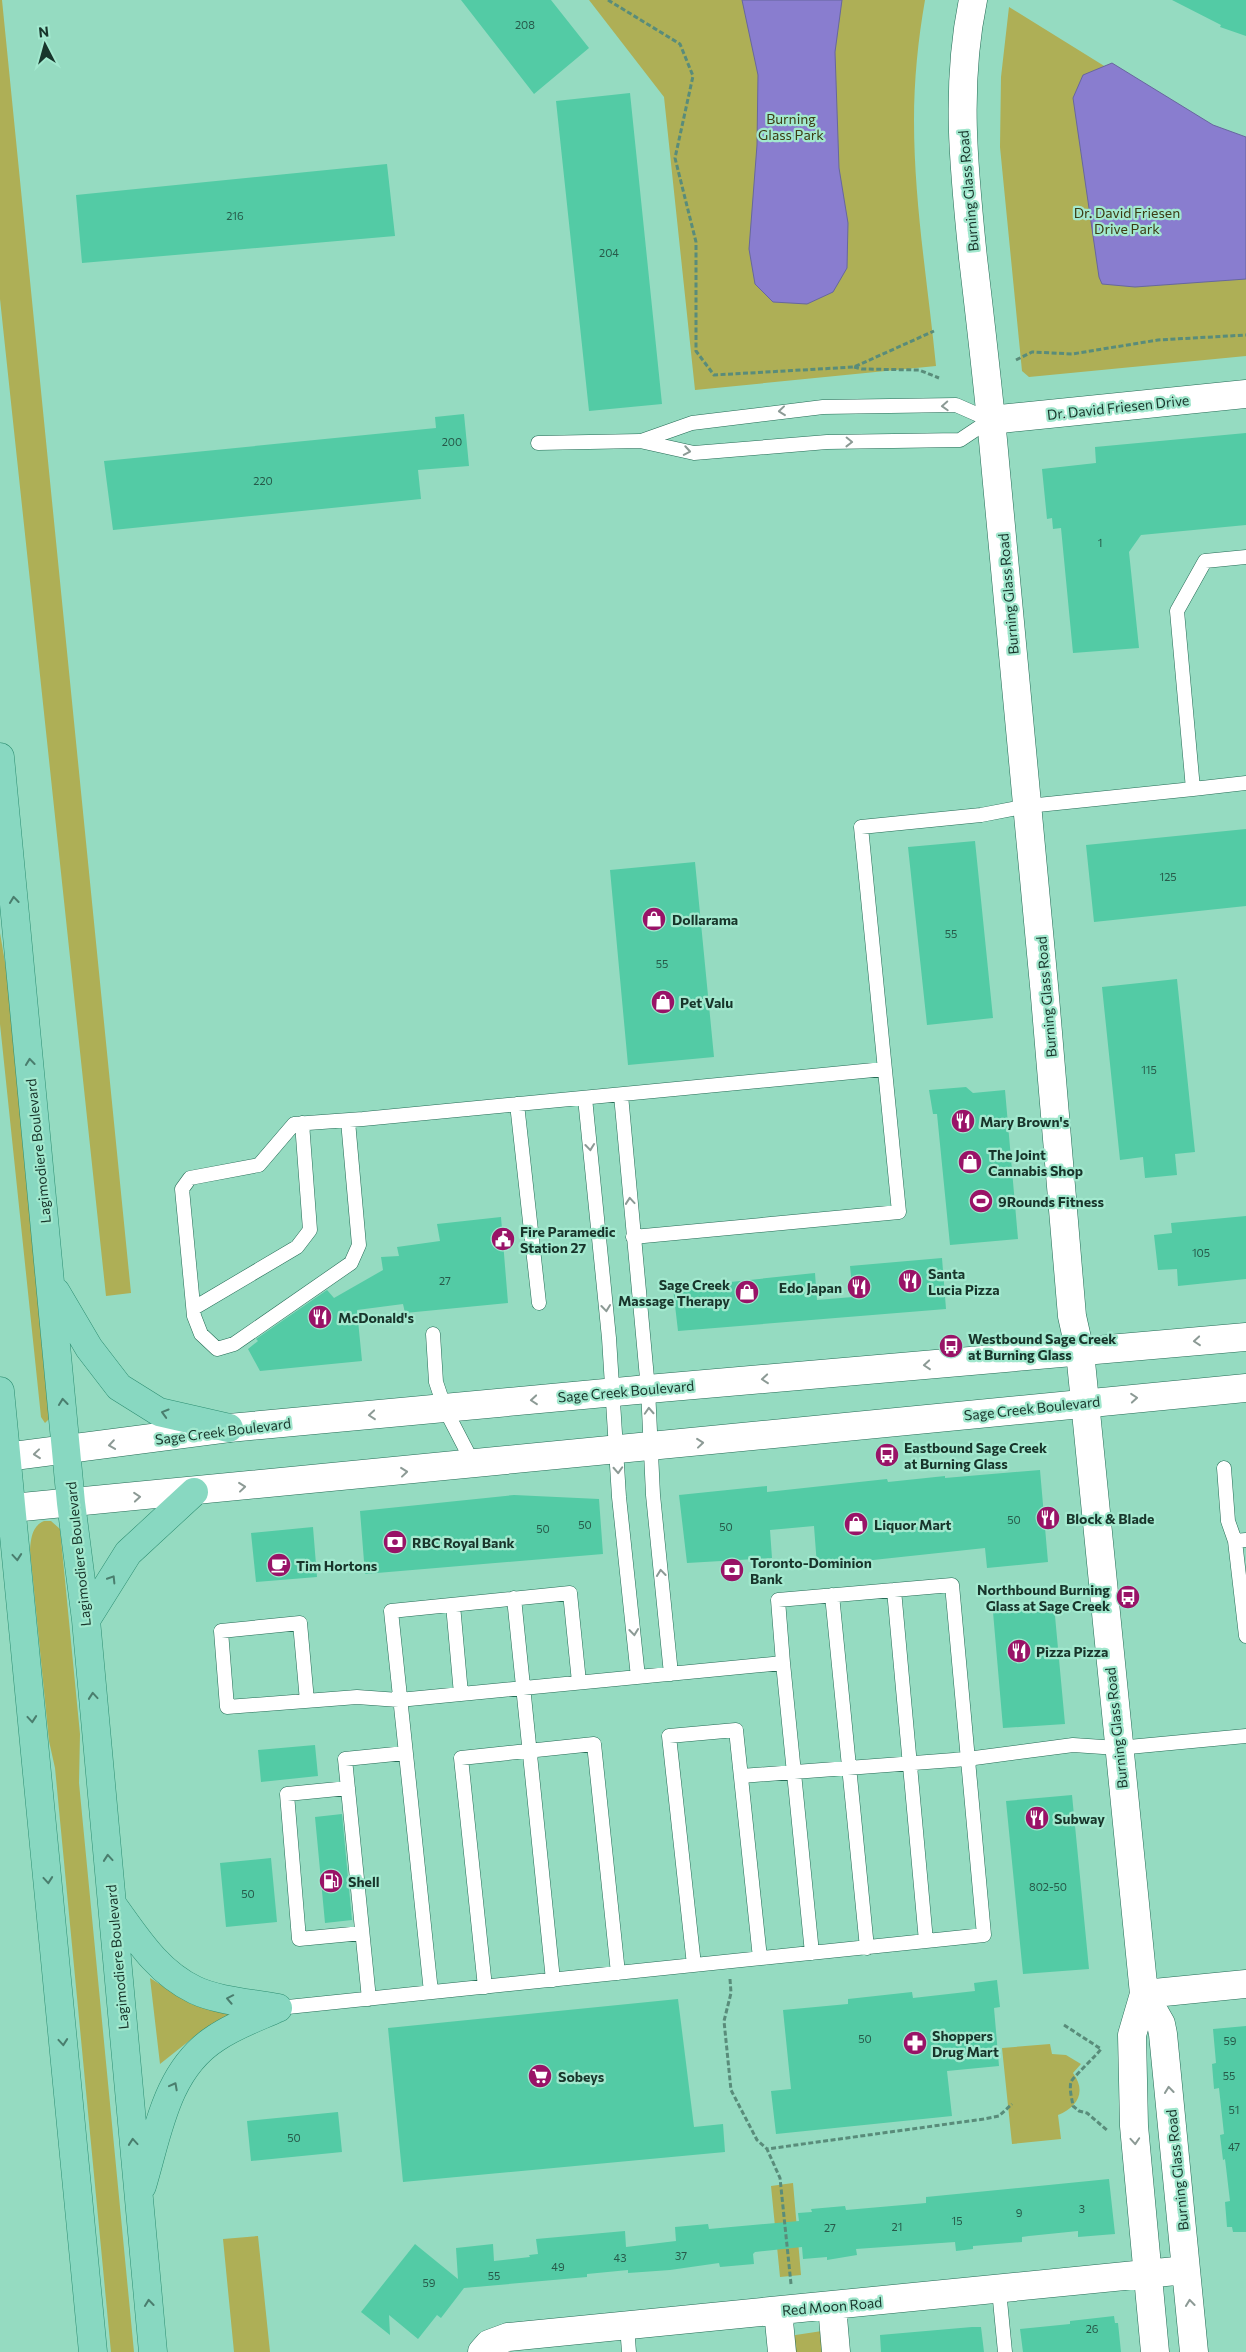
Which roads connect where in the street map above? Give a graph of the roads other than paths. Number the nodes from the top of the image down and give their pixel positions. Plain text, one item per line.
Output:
1 (973, 0) edge
2 (1246, 394) edge
3 (990, 420) junction
4 (640, 441) junction
5 (538, 443) dead end
6 (1246, 557) edge
7 (0, 757) edge
8 (1246, 783) edge
9 (1193, 789) junction
10 (1028, 806) junction
11 (884, 1069) junction
12 (620, 1095) junction
13 (585, 1098) junction
14 (517, 1104) junction
15 (348, 1120) junction
16 (302, 1123) junction
17 (633, 1237) junction
18 (51, 1285) junction
19 (539, 1303) dead end
20 (194, 1308) junction
21 (433, 1334) dead end
22 (1246, 1337) edge
23 (1080, 1352) junction
24 (1246, 1388) edge
25 (648, 1389) junction
26 (0, 1391) edge
27 (613, 1392) junction
28 (1085, 1403) junction
29 (444, 1408) junction
30 (229, 1428) junction
31 (651, 1448) junction
32 (616, 1450) junction
33 (68, 1451) junction
34 (6, 1457) junction
35 (474, 1465) junction
36 (1224, 1468) dead end
37 (194, 1492) junction
38 (71, 1503) junction
39 (12, 1508) junction
40 (1241, 1541) edge
41 (894, 1590) junction
42 (832, 1595) junction
43 (514, 1598) junction
44 (453, 1605) junction
45 (86, 1620) junction
46 (1246, 1636) edge
47 (783, 1664) junction
48 (671, 1674) junction
49 (638, 1677) junction
50 (580, 1682) junction
51 (523, 1688) junction
52 (461, 1694) junction
53 (399, 1700) junction
54 (307, 1701) junction
55 (1246, 1736) edge
56 (1118, 1748) junction
57 (529, 1751) junction
58 (405, 1753) junction
59 (967, 1759) junction
60 (910, 1763) junction
61 (848, 1768) junction
62 (794, 1772) junction
63 (741, 1776) junction
64 (348, 1788) junction
65 (112, 1904) junction
66 (362, 1933) junction
67 (926, 1941) junction
68 (867, 1948) junction
69 (812, 1953) junction
70 (760, 1958) junction
71 (694, 1965) junction
72 (618, 1973) junction
73 (553, 1980) junction
74 (1246, 1984) edge
75 (485, 1986) junction
76 (431, 1992) junction
77 (1144, 1994) junction
78 (369, 1999) junction
79 (278, 2008) junction
80 (138, 2199) junction
81 (1186, 2270) junction
82 (1147, 2275) junction
83 (999, 2290) junction
84 (832, 2306) junction
85 (786, 2310) junction
86 (628, 2339) edge
87 (93, 2352) edge
88 (153, 2352) edge
89 (482, 2352) edge
90 (782, 2352) edge
91 (836, 2352) edge
92 (1005, 2352) edge
93 (1155, 2352) edge
94 (1194, 2352) edge

1 - 3 street, Burning Glass Road
2 - 3 street, Dr. David Friesen Drive
3 -> 4 lane
4 -> 3 lane
3 - 10 street, Burning Glass Road
4 - 5 lane
6 - 9 lane
18 -> 7 main road, Lagimodiere Boulevard
8 - 9 lane
9 - 10 lane
10 - 11 lane
10 - 23 street, Burning Glass Road
11 - 12 lane
11 - 17 lane
12 - 13 lane
17 -> 12 lane
13 - 14 lane
13 -> 27 lane
14 - 15 lane
14 - 19 lane
15 - 16 lane
15 - 20 lane
16 - 20 lane
16 - 20 lane
17 - 25 lane
30 -> 18 main road
33 -> 18 main road, Lagimodiere Boulevard
21 - 29 lane
22 -> 23 street, Sage Creek Boulevard
23 -> 25 street, Sage Creek Boulevard
23 - 28 street, Burning Glass Road
28 -> 24 street, Sage Creek Boulevard
25 - 27 street, Sage Creek Boulevard
31 -> 25 lane
26 - 34 main road
27 -> 29 street, Sage Creek Boulevard
27 - 32 lane
31 -> 28 street, Sage Creek Boulevard
28 - 56 street, Burning Glass Road
29 -> 30 street, Sage Creek Boulevard
29 - 35 lane
30 -> 33 street, Sage Creek Boulevard
31 - 32 street, Sage Creek Boulevard
48 -> 31 lane
32 - 35 street, Sage Creek Boulevard
32 -> 49 lane
33 -> 34 street, Sage Creek Boulevard
33 - 38 main road, Lagimodiere Boulevard
34 - 39 main road
37 -> 35 street, Sage Creek Boulevard
36 - 40 lane
38 -> 37 street, Sage Creek Boulevard
45 -> 37 main road
38 - 39 street, Sage Creek Boulevard
38 - 45 main road, Lagimodiere Boulevard
39 -> 87 main road
40 - 46 lane
41 - 42 lane
41 - 59 lane
41 - 60 lane
42 - 47 lane
42 - 61 lane
43 - 44 lane
43 - 50 lane
43 - 51 lane
44 - 52 lane
44 - 53 lane
65 -> 45 main road, Lagimodiere Boulevard
47 - 48 lane
47 - 62 lane
48 - 49 lane
49 - 50 lane
50 - 51 lane
51 - 52 lane
51 - 57 lane
52 - 53 lane
53 - 54 lane
53 - 58 lane
54 - 54 lane
55 - 56 lane
56 - 59 lane
56 - 77 street, Burning Glass Road
57 - 72 lane
57 - 73 lane
57 - 75 lane
58 - 64 lane
58 - 76 lane
59 - 60 lane
59 - 67 lane
60 - 61 lane
60 - 67 lane
61 - 62 lane
61 - 68 lane
62 - 63 lane
62 - 69 lane
63 - 70 lane
63 - 71 lane
64 - 66 lane
64 - 66 lane
79 -> 65 main road
80 -> 65 main road, Lagimodiere Boulevard
66 - 78 lane
67 - 68 lane
68 - 69 lane
69 - 70 lane
70 - 71 lane
71 - 72 lane
72 - 73 lane
73 - 75 lane
74 - 77 street
75 - 76 lane
76 - 78 lane
81 -> 77 street, Burning Glass Road
77 -> 82 street, Burning Glass Road
78 - 79 lane
80 -> 79 main road
88 -> 80 main road, Lagimodiere Boulevard
81 - 82 street, Red Moon Road
94 -> 81 street, Burning Glass Road
82 - 83 street, Red Moon Road
82 - 93 street, Burning Glass Road
83 - 84 street, Red Moon Road
83 - 92 lane
84 - 85 street, Red Moon Road
84 - 91 street
85 - 86 street, Red Moon Road
85 - 90 street
86 - 89 street, Red Moon Road

